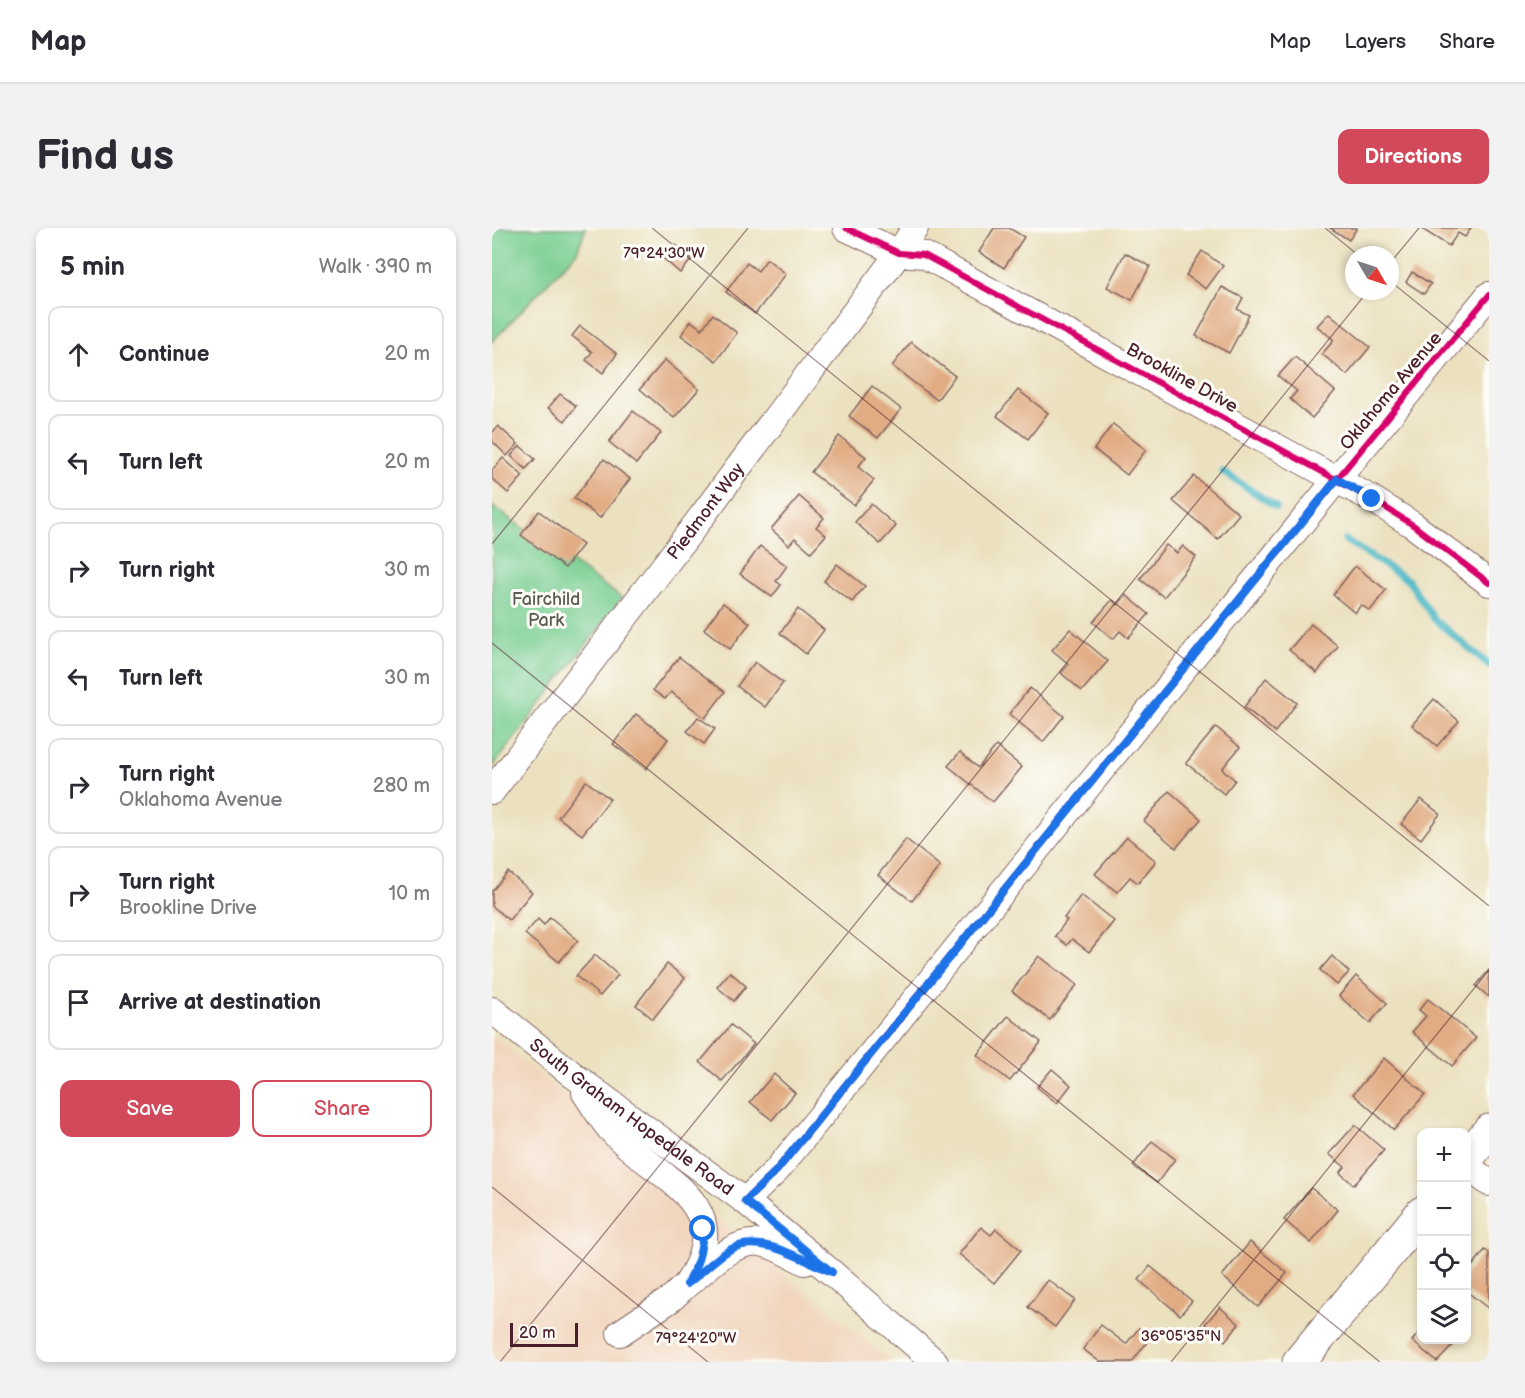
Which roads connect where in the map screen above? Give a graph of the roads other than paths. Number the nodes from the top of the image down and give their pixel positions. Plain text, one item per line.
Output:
1 (846, 228) edge
2 (915, 228) edge
3 (899, 253) junction
4 (1489, 295) edge
5 (1337, 479) junction
6 (1489, 583) edge
7 (494, 785) edge
8 (492, 1010) edge
9 (573, 1075) junction
10 (1489, 1131) edge
11 (1471, 1154) edge
12 (1471, 1168) edge
13 (1489, 1183) edge
14 (745, 1201) junction
15 (1417, 1219) edge
16 (832, 1272) junction
17 (687, 1284) junction
18 (620, 1333) dead end
19 (934, 1362) edge
20 (1299, 1362) edge

1 - 3 street, Brookline Drive
2 - 3 street, Piedmont Way
3 - 5 street, Brookline Drive
3 - 7 street, Piedmont Way
4 - 5 street, Oklahoma Avenue
5 - 6 street, Brookline Drive
5 - 14 street, Oklahoma Avenue
8 - 9 street, South Graham Hopedale Road
9 - 14 street, South Graham Hopedale Road
9 - 17 street
10 - 11 main road
12 - 13 street
14 - 16 street, South Graham Hopedale Road
15 - 20 main road
16 - 17 street
16 - 19 street, South Graham Hopedale Road
17 - 18 street

